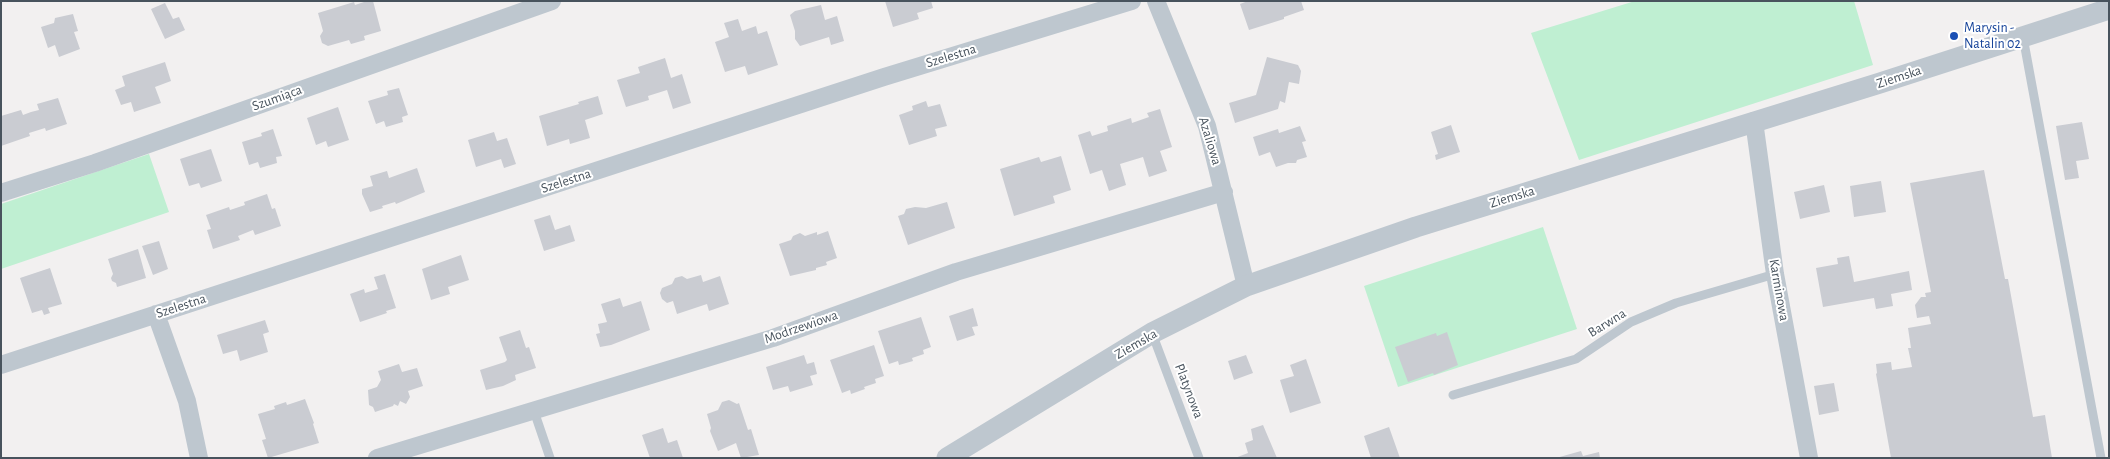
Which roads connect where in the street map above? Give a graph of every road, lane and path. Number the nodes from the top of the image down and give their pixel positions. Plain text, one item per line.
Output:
1 (552, 1) edge
2 (1132, 1) edge
3 (1156, 1) edge
4 (2109, 8) edge
5 (2023, 37) junction
6 (1754, 121) junction
7 (1, 192) edge
8 (1224, 192) junction
9 (1775, 274) junction
10 (1246, 286) junction
11 (156, 314) junction
12 (1152, 333) junction
13 (1, 365) edge
14 (1453, 395) dead end
15 (534, 410) junction
16 (199, 458) edge
17 (377, 458) edge
18 (550, 458) edge
19 (947, 458) edge
20 (1199, 458) edge
21 (1809, 458) edge
22 (2101, 458) edge

1 - 7 street, Szumiąca
2 - 11 street, Szelestna
3 - 8 street, Azaliowa
4 - 5 street, Ziemska
5 - 6 street, Ziemska
5 - 22 lane
6 - 9 street, Karminowa
6 - 10 street, Ziemska
8 - 10 street, Azaliowa
8 - 15 street, Modrzewiowa
9 - 14 lane, Barwna
9 - 21 street, Karminowa
10 - 12 street, Ziemska
11 - 13 street, Szelestna
11 - 16 street
12 - 19 street, Ziemska
12 - 20 lane, Platynowa
15 - 17 street, Modrzewiowa
15 - 18 lane

